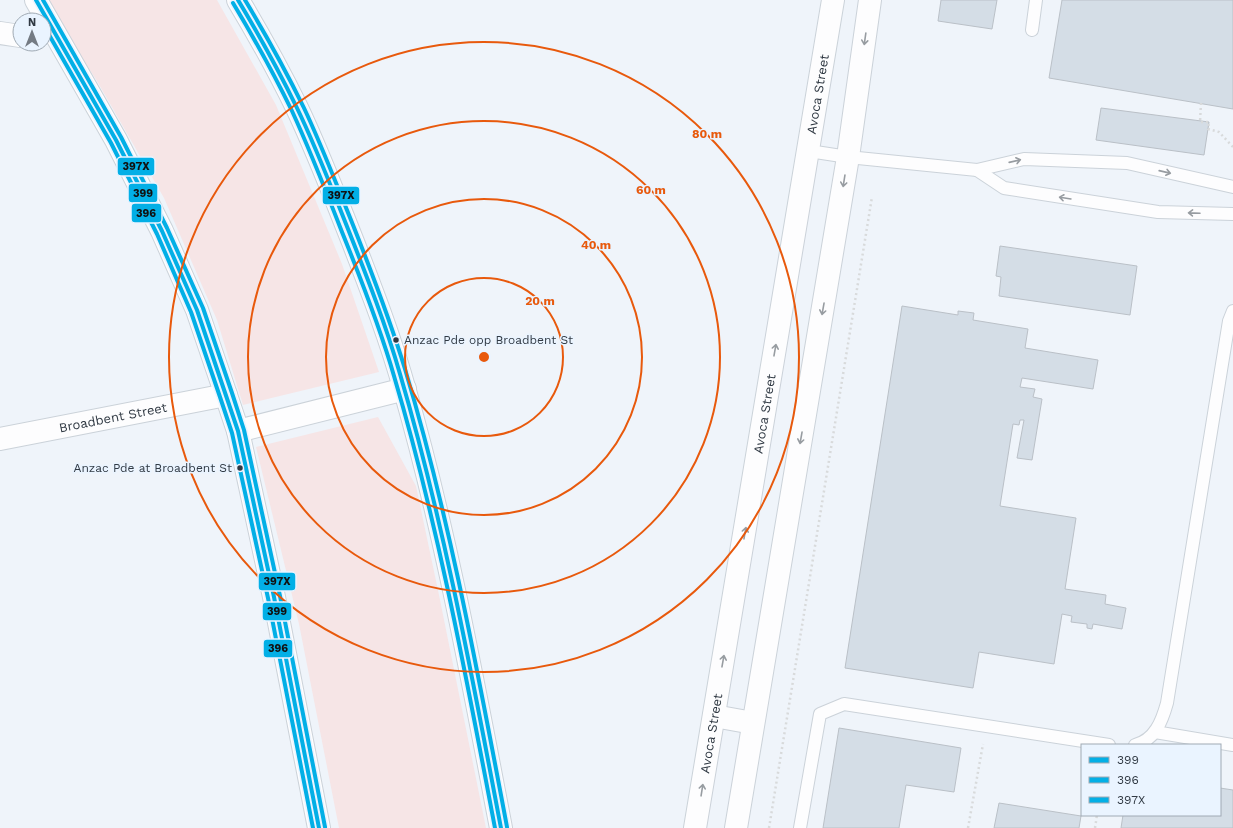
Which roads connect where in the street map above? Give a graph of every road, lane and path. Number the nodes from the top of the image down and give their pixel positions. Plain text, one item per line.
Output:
1 (36, 0) edge
2 (238, 0) edge
3 (833, 0) edge
4 (870, 0) edge
5 (1036, 0) edge
6 (41, 12) edge
7 (1032, 30) dead end
8 (0, 33) edge
9 (12, 35) edge
10 (52, 42) edge
11 (1201, 103) dead end
12 (1233, 147) edge
13 (809, 151) junction
14 (848, 157) junction
15 (977, 170) junction
16 (1233, 188) edge
17 (872, 197) dead end
18 (1233, 214) edge
19 (1233, 311) edge
20 (405, 388) junction
21 (226, 395) junction
22 (238, 431) junction
23 (0, 439) edge
24 (714, 716) junction
25 (753, 723) junction
26 (986, 726) junction
27 (1155, 732) junction
28 (1103, 744) edge
29 (1137, 744) edge
30 (1233, 745) edge
31 (1097, 816) edge
32 (319, 828) edge
33 (501, 828) edge
34 (695, 828) edge
35 (736, 828) edge
36 (768, 828) edge
37 (800, 828) edge
38 (968, 828) edge
39 (1095, 828) edge

1 - 6 main road
2 - 20 main road
3 - 13 main road, Avoca Street
4 -> 14 main road
5 - 7 lane
8 - 9 main road
10 - 21 main road
11 - 12 path
13 - 14 lane
24 -> 13 main road, Avoca Street
14 - 15 lane
14 -> 25 main road
15 -> 16 lane
18 -> 15 lane
17 - 36 path
19 - 27 lane
20 - 22 main road
20 - 33 main road
21 - 22 main road
21 - 23 main road, Broadbent Street
22 - 32 main road
24 - 25 main road
34 -> 24 main road, Avoca Street
25 - 35 main road
26 - 28 lane
26 - 37 lane
26 - 38 path
27 - 29 lane
27 - 30 lane
31 - 39 path

